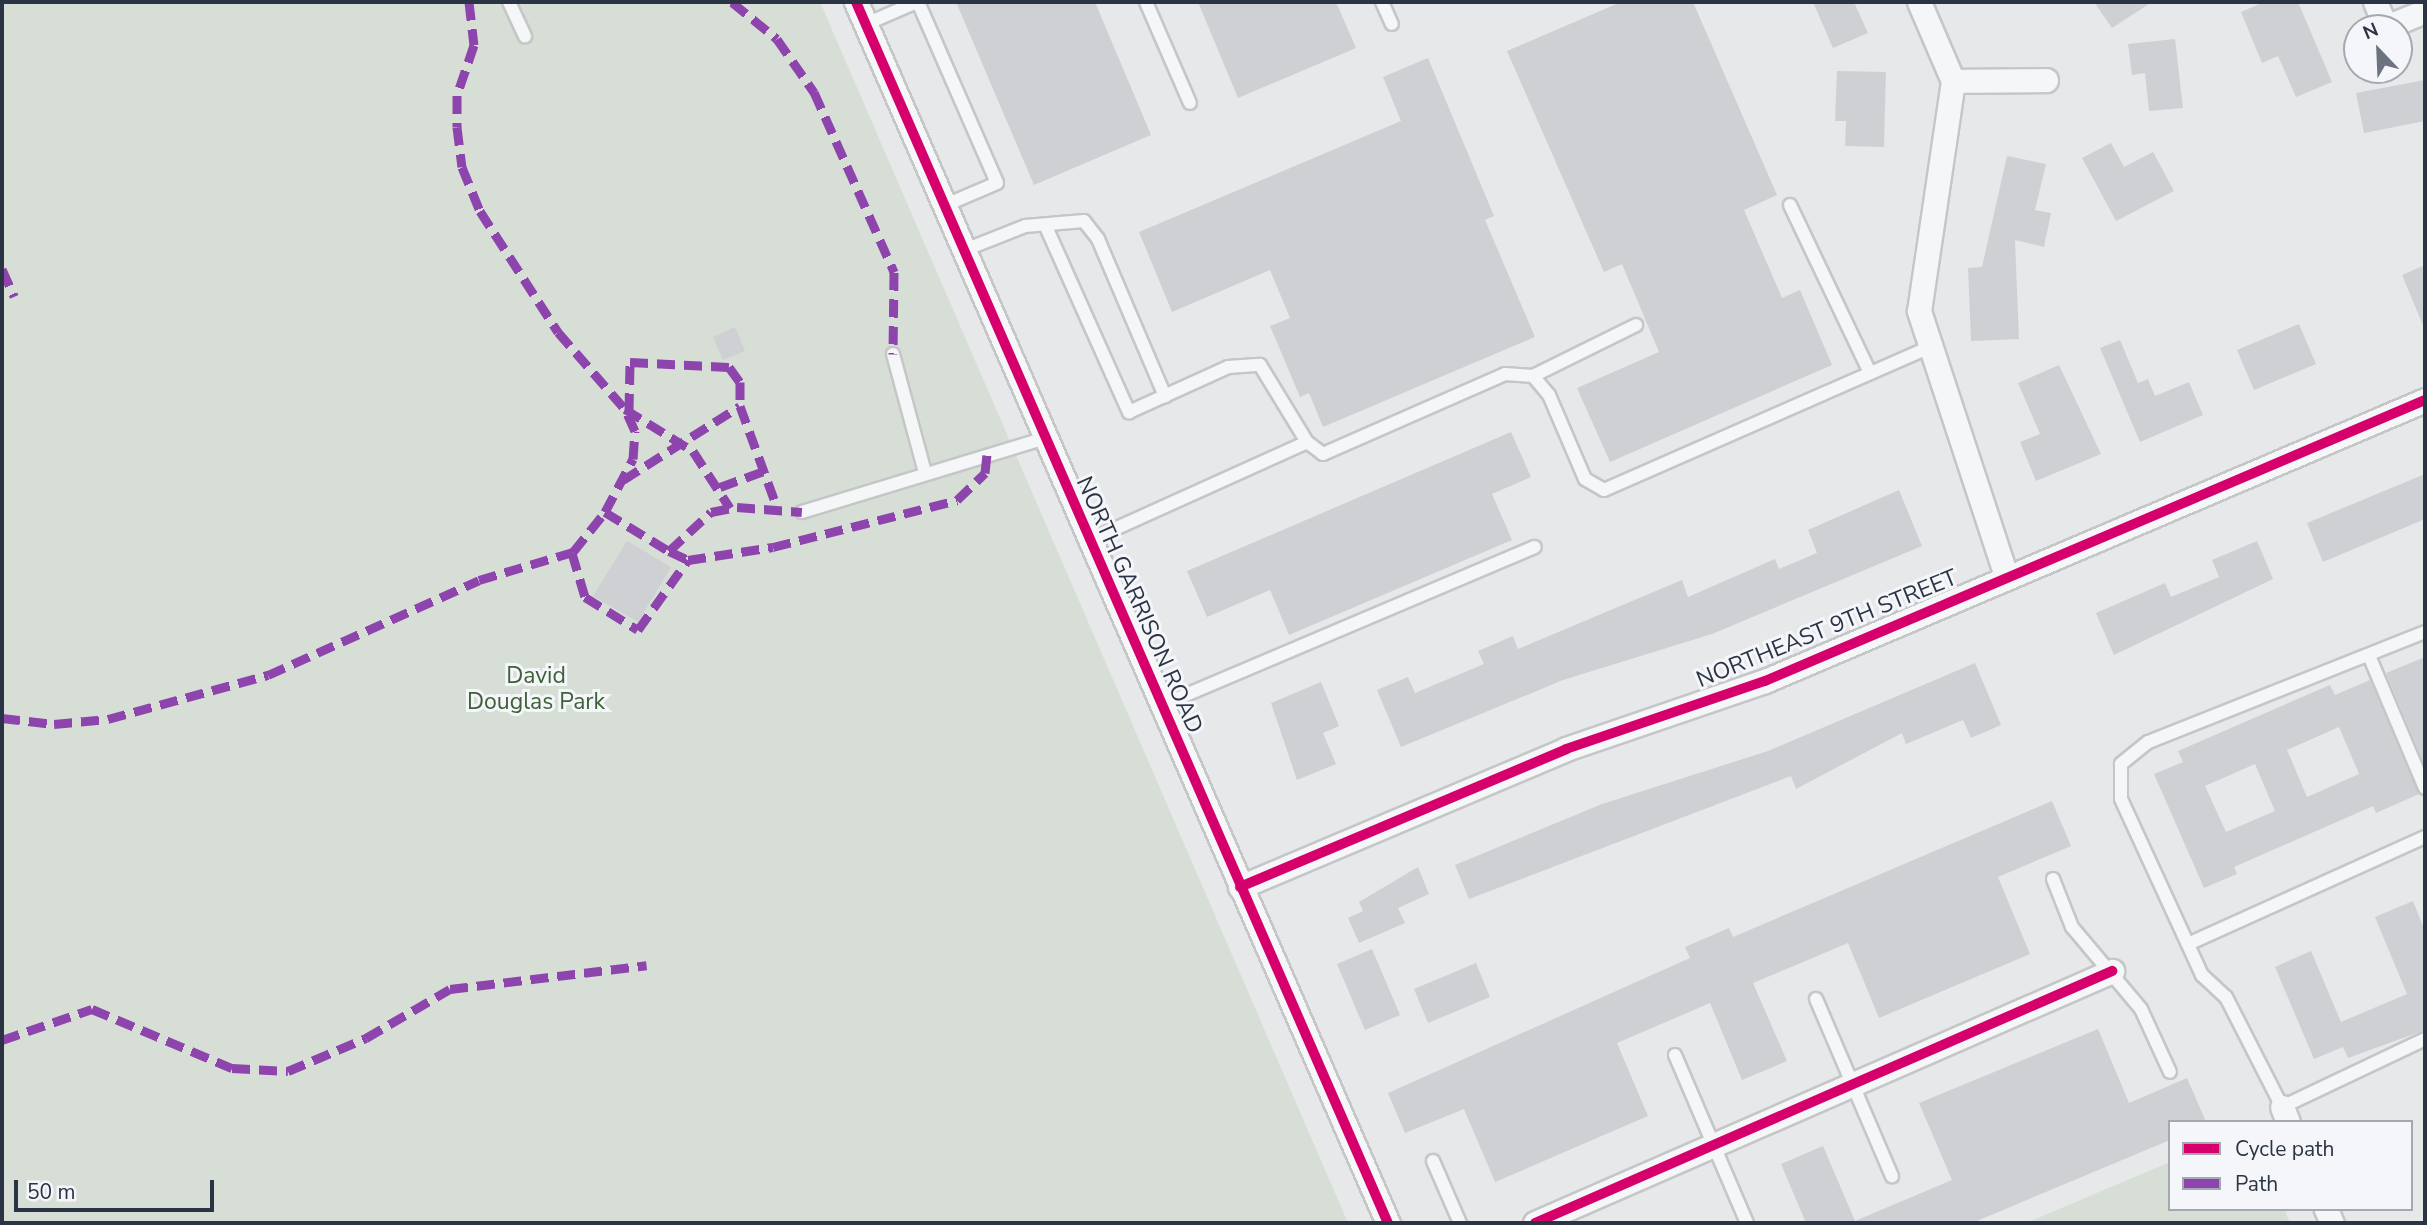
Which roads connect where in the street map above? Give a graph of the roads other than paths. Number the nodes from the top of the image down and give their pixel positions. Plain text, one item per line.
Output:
1 (509, 2) edge
2 (856, 2) edge
3 (918, 2) edge
4 (1146, 2) edge
5 (1382, 2) edge
6 (1919, 2) edge
7 (866, 24) junction
8 (1392, 24) dead end
9 (525, 37) dead end
10 (2046, 80) dead end
11 (1953, 81) junction
12 (1190, 103) dead end
13 (1790, 205) dead end
14 (943, 206) junction
15 (1047, 229) junction
16 (962, 251) junction
17 (1636, 325) dead end
18 (1930, 347) junction
19 (893, 354) dead end
20 (1870, 373) junction
21 (1533, 376) junction
22 (1165, 396) junction
23 (2425, 400) edge
24 (1043, 439) junction
25 (1307, 442) junction
26 (925, 473) junction
27 (802, 512) dead end
28 (1088, 541) junction
29 (1535, 547) dead end
30 (2007, 578) junction
31 (2425, 632) edge
32 (2370, 658) junction
33 (1160, 706) junction
34 (2425, 788) edge
35 (2425, 837) edge
36 (2053, 879) dead end
37 (1240, 887) junction
38 (2188, 944) junction
39 (2112, 971) junction
40 (1816, 999) dead end
41 (2425, 1039) edge
42 (1675, 1055) dead end
43 (2170, 1072) dead end
44 (1852, 1084) junction
45 (2285, 1114) edge
46 (1713, 1145) junction
47 (1433, 1161) dead end
48 (1892, 1176) dead end
49 (1388, 1223) edge
50 (1460, 1223) edge
51 (1535, 1223) edge
52 (1747, 1223) edge

1 - 9 lane
2 - 7 street, NORTH GARRISON ROAD
3 - 7 lane
3 - 14 lane
4 - 12 lane
5 - 8 lane
6 - 11 street
7 - 14 street, NORTH GARRISON ROAD
10 - 11 street
11 - 18 street
13 - 20 lane
14 - 16 street, NORTH GARRISON ROAD
15 - 16 lane
15 - 22 lane
15 - 22 lane
16 - 24 street, NORTH GARRISON ROAD
17 - 21 lane
18 - 20 lane
18 - 30 street
19 - 26 lane
20 - 21 lane
21 - 25 lane
22 - 25 lane
23 - 30 street, NORTHEAST 9TH STREET
24 - 26 lane
24 - 28 street, NORTH GARRISON ROAD
25 - 28 lane
26 - 27 lane
28 - 33 street, NORTH GARRISON ROAD
29 - 33 lane
30 - 37 street, NORTHEAST 9TH STREET
31 - 32 lane
32 - 34 lane
32 - 38 lane
33 - 37 street, NORTH GARRISON ROAD
35 - 38 lane
36 - 39 lane
37 - 49 street, NORTH GARRISON ROAD
38 - 45 lane
39 - 43 lane
39 - 44 street
40 - 44 lane
41 - 45 lane
42 - 46 lane
44 - 46 street
44 - 48 lane
46 - 51 street
46 - 52 lane
47 - 50 lane

